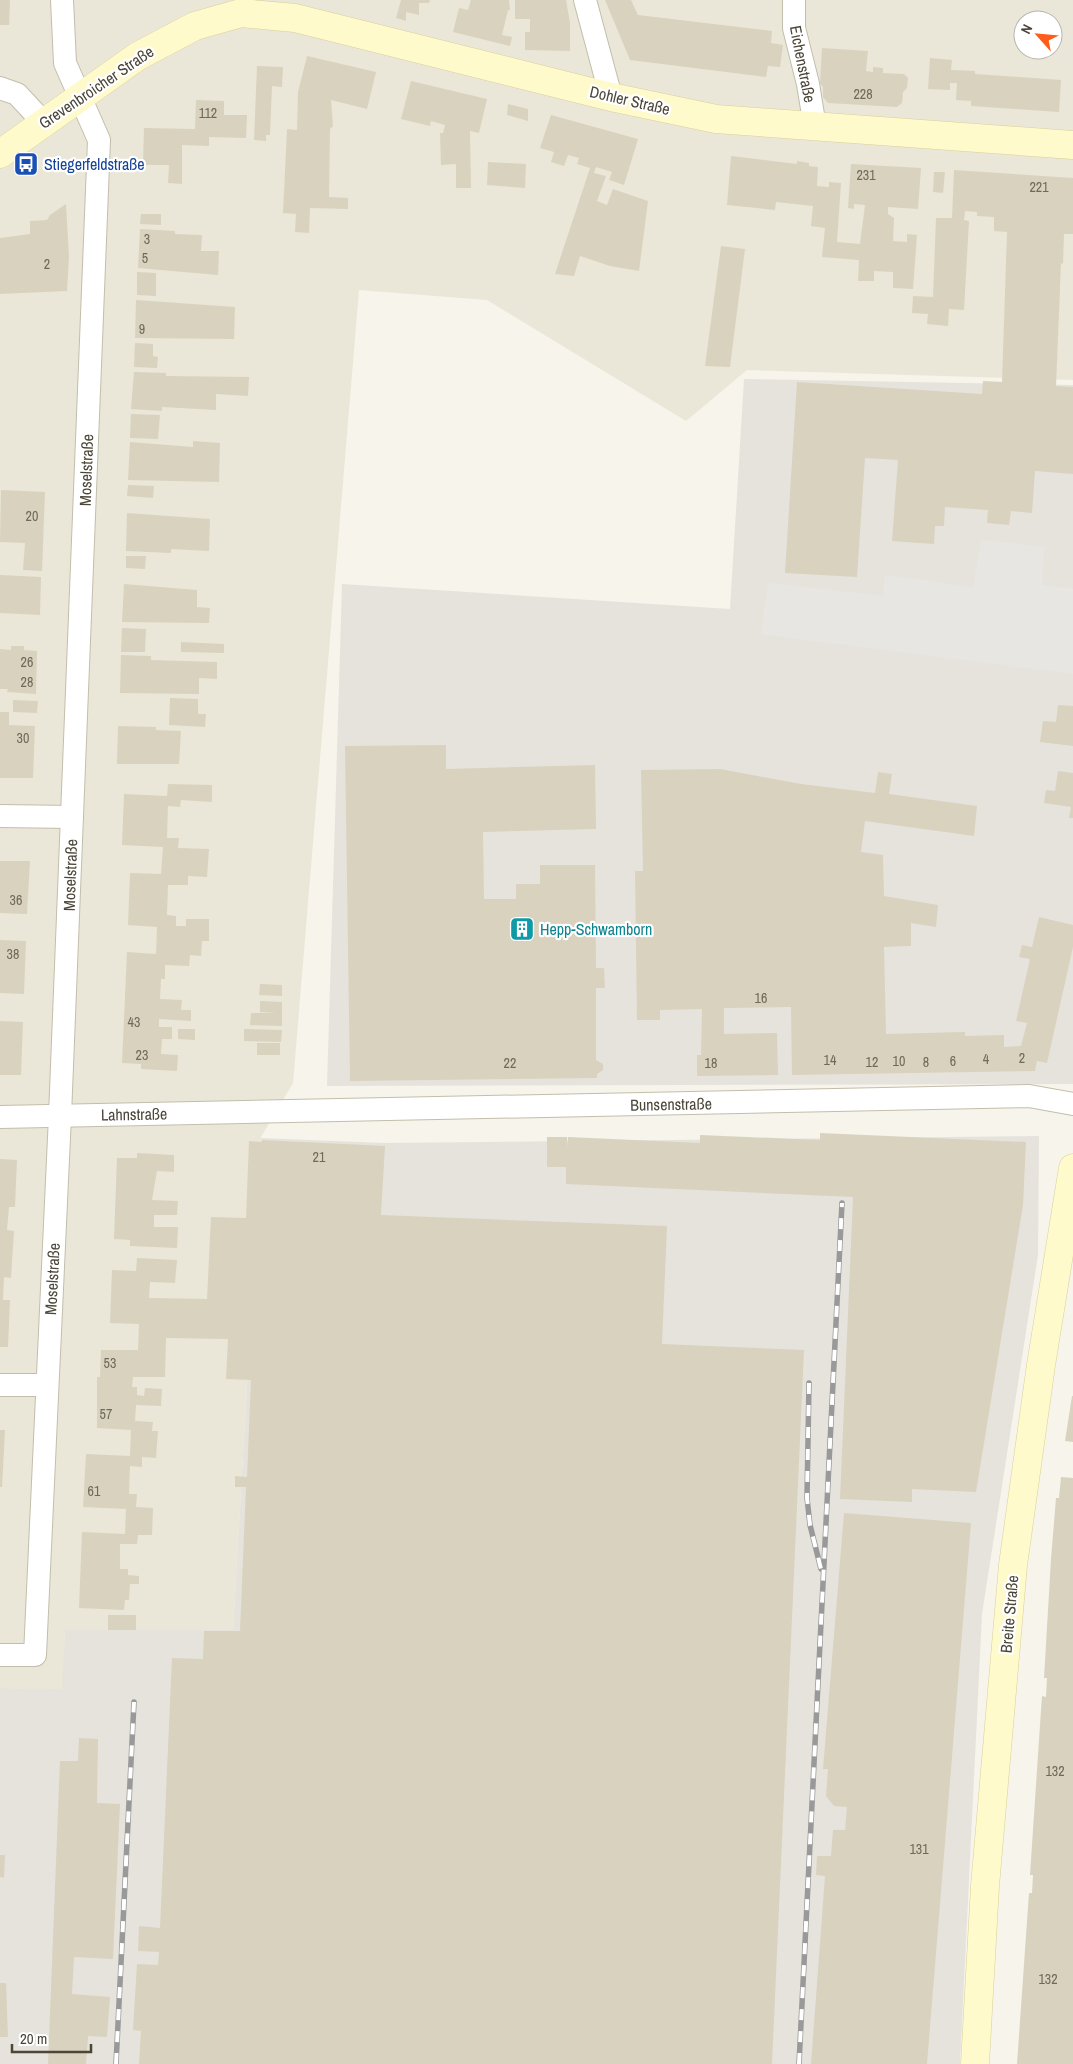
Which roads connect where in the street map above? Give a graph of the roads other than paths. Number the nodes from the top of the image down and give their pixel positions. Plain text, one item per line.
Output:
1 (62, 0) edge
2 (585, 0) edge
3 (794, 0) edge
4 (195, 26) joint
5 (0, 88) edge
6 (611, 97) junction
7 (80, 99) junction
8 (43, 122) junction
9 (815, 127) junction
10 (1073, 145) edge
11 (0, 154) edge
12 (0, 816) edge
13 (72, 817) junction
14 (1073, 1104) edge
15 (268, 1110) joint
16 (0, 1116) edge
17 (60, 1116) junction
18 (1073, 1168) edge
19 (0, 1385) edge
20 (47, 1385) junction
21 (0, 1655) edge
22 (975, 2064) edge

1 - 7 street
2 - 6 street
3 - 9 street, Eichenstraße
4 - 6 main road, Dohler Straße
4 - 7 main road, Grevenbroicher Straße
5 - 8 street
6 - 9 main road, Dohler Straße
7 - 8 main road, Grevenbroicher Straße
7 - 13 street, Moselstraße
8 - 11 main road, Grevenbroicher Straße
9 - 10 main road, Dohler Straße
12 - 13 street
13 - 17 street, Moselstraße
14 - 15 street, Bunsenstraße
15 - 17 street, Lahnstraße
16 - 17 street, Lahnstraße
17 - 20 street, Moselstraße
18 - 22 main road, Breite Straße
19 - 20 street
20 - 21 street, Moselstraße

